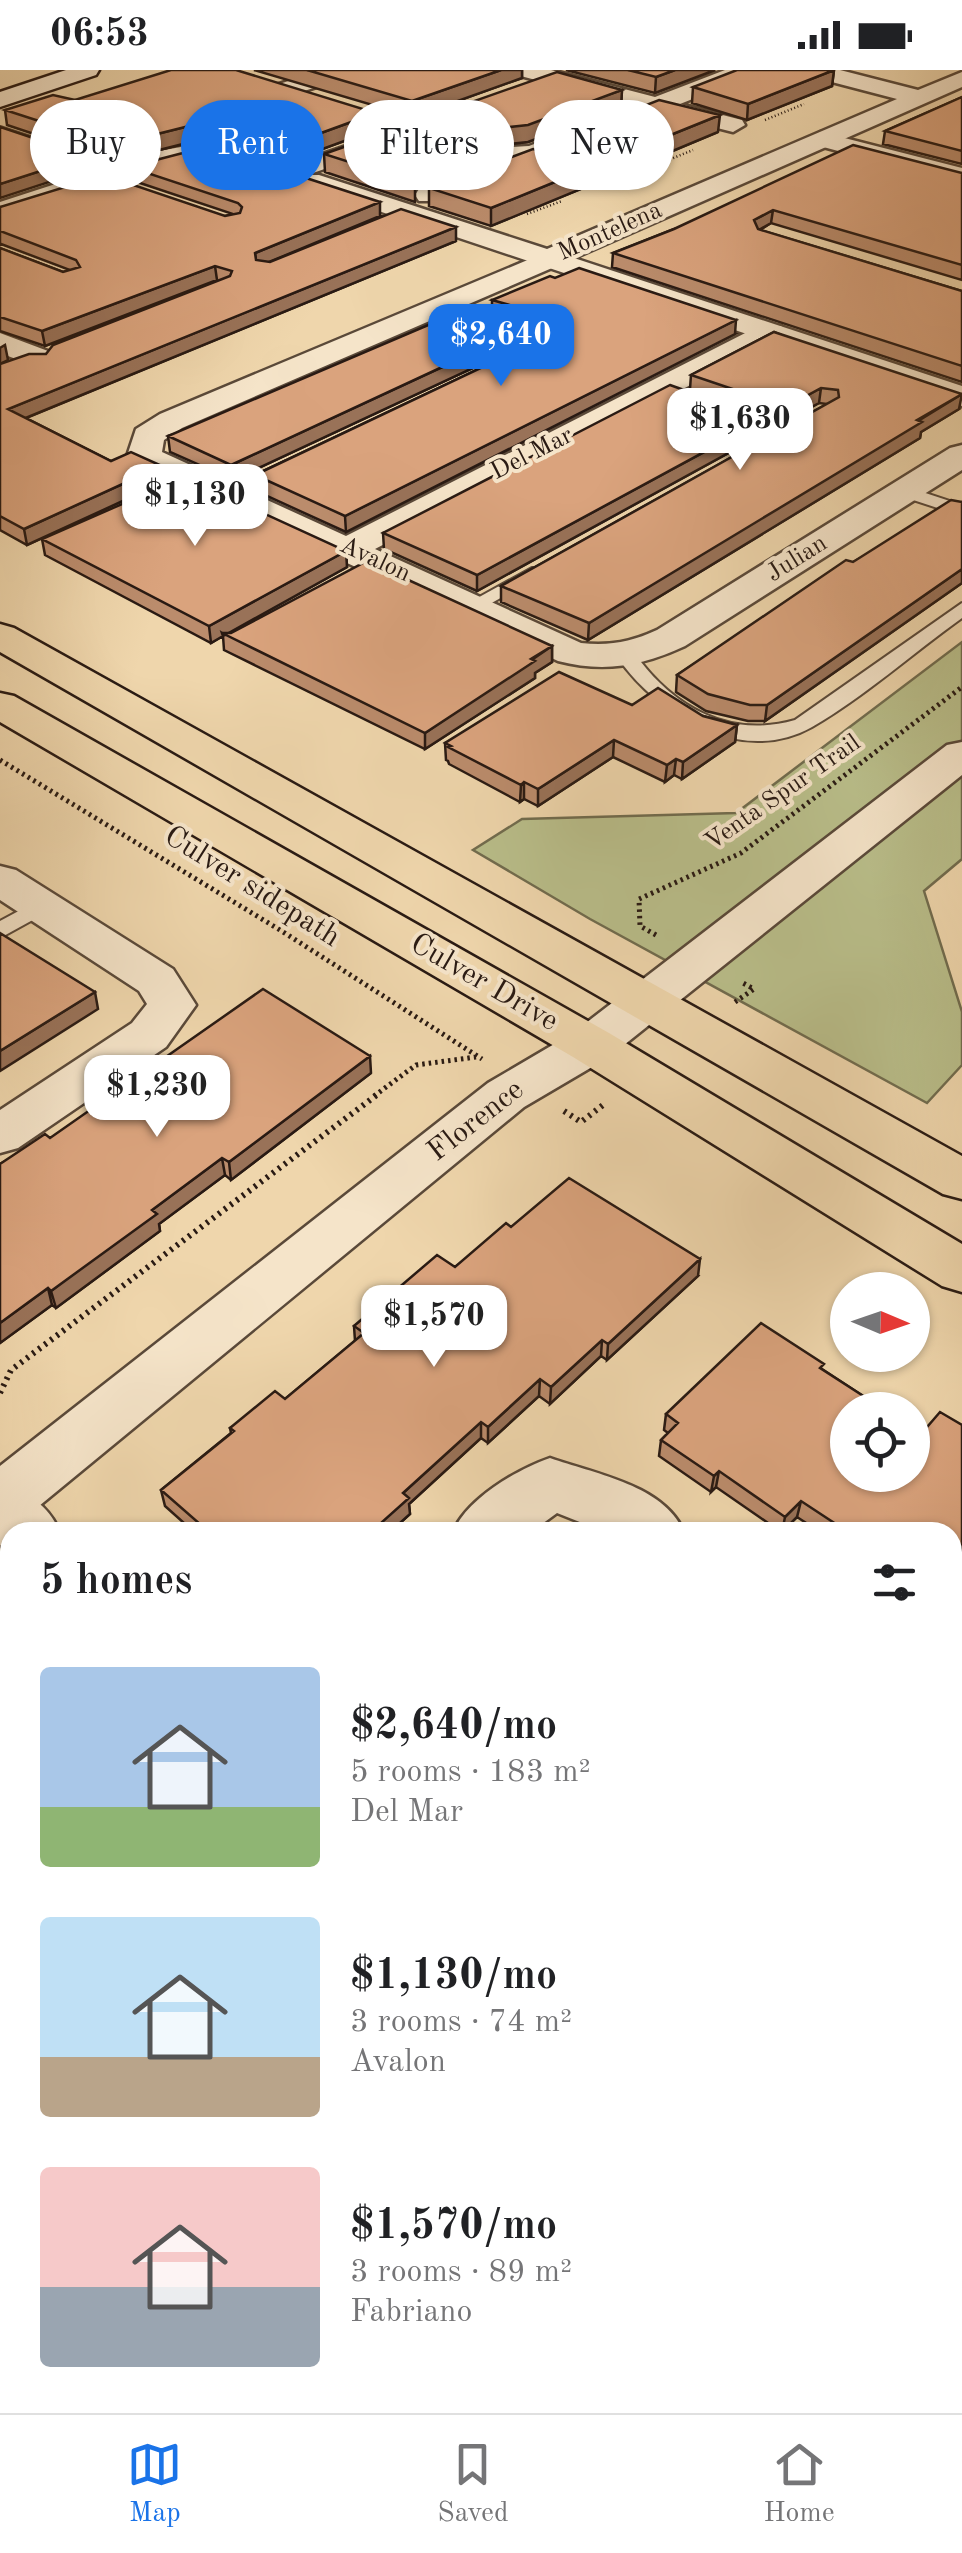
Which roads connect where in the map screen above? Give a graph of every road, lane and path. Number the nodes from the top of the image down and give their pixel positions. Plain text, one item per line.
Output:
1 (30, 70) edge
2 (88, 70) edge
3 (346, 70) edge
4 (813, 70) edge
5 (862, 70) edge
6 (740, 72) edge
7 (0, 80) edge
8 (250, 80) edge
9 (522, 81) edge
10 (940, 88) edge
11 (283, 90) junction
12 (0, 100) edge
13 (253, 100) edge
14 (314, 100) edge
15 (636, 100) edge
16 (672, 100) edge
17 (674, 110) edge
18 (733, 125) edge
19 (0, 130) edge
20 (821, 139) junction
21 (30, 143) edge
22 (514, 150) edge
23 (532, 155) joint
24 (962, 176) edge
25 (324, 183) edge
26 (79, 190) edge
27 (409, 209) junction
28 (0, 211) edge
29 (549, 259) junction
30 (441, 305) junction
31 (770, 332) junction
32 (490, 372) edge
33 (962, 396) edge
34 (714, 407) edge
35 (148, 436) joint
36 (769, 442) edge
37 (962, 455) edge
38 (297, 461) edge
39 (904, 492) junction
40 (226, 494) junction
41 (962, 512) edge
42 (361, 559) junction
43 (542, 567) edge
44 (472, 606) junction
45 (962, 609) edge
46 (0, 636) edge
47 (628, 658) junction
48 (962, 687) edge
49 (0, 705) edge
50 (962, 754) edge
51 (0, 760) edge
52 (0, 880) edge
53 (41, 906) junction
54 (640, 926) dead end
55 (0, 930) edge
56 (644, 1001) junction
57 (591, 1045) junction
58 (478, 1056) joint
59 (0, 1135) edge
60 (962, 1180) edge
61 (962, 1271) edge
62 (0, 1392) edge
63 (0, 1505) edge
64 (498, 1522) edge
65 (639, 1522) edge

1 - 7 street
2 - 12 street
3 - 11 street
4 - 10 street
5 - 10 street
6 - 16 street
8 - 11 street
9 - 15 street
10 - 20 street, Montelena
11 - 13 street
11 - 14 street
17 - 18 street
19 - 21 lane
20 - 24 street
20 - 29 street, Montelena
22 - 23 street
23 - 27 street
25 - 27 street
26 - 28 street
27 - 29 street
29 - 30 street, Montelena
29 - 31 street
30 - 32 lane
30 - 35 street, Montelena
31 - 33 street
31 - 42 street, Del Mar
34 - 36 lane
35 - 40 street, Avalon
37 - 39 street, Julian
38 - 40 lane
39 - 41 lane
39 - 47 street, Julian
40 - 42 street, Avalon
42 - 44 street, Avalon
43 - 44 lane
44 - 47 street, Avalon
45 - 47 lane
46 - 56 main road, Culver Drive
48 - 54 path, Venta Spur Trail
49 - 57 main road, Culver Drive
50 - 56 street, Florence
51 - 58 path, Culver sidepath
52 - 53 street
53 - 55 lane
53 - 59 street
56 - 57 street, Florence
56 - 60 main road, Culver Drive
57 - 61 main road, Culver Drive
57 - 63 street, Florence
58 - 62 path
64 - 65 street

